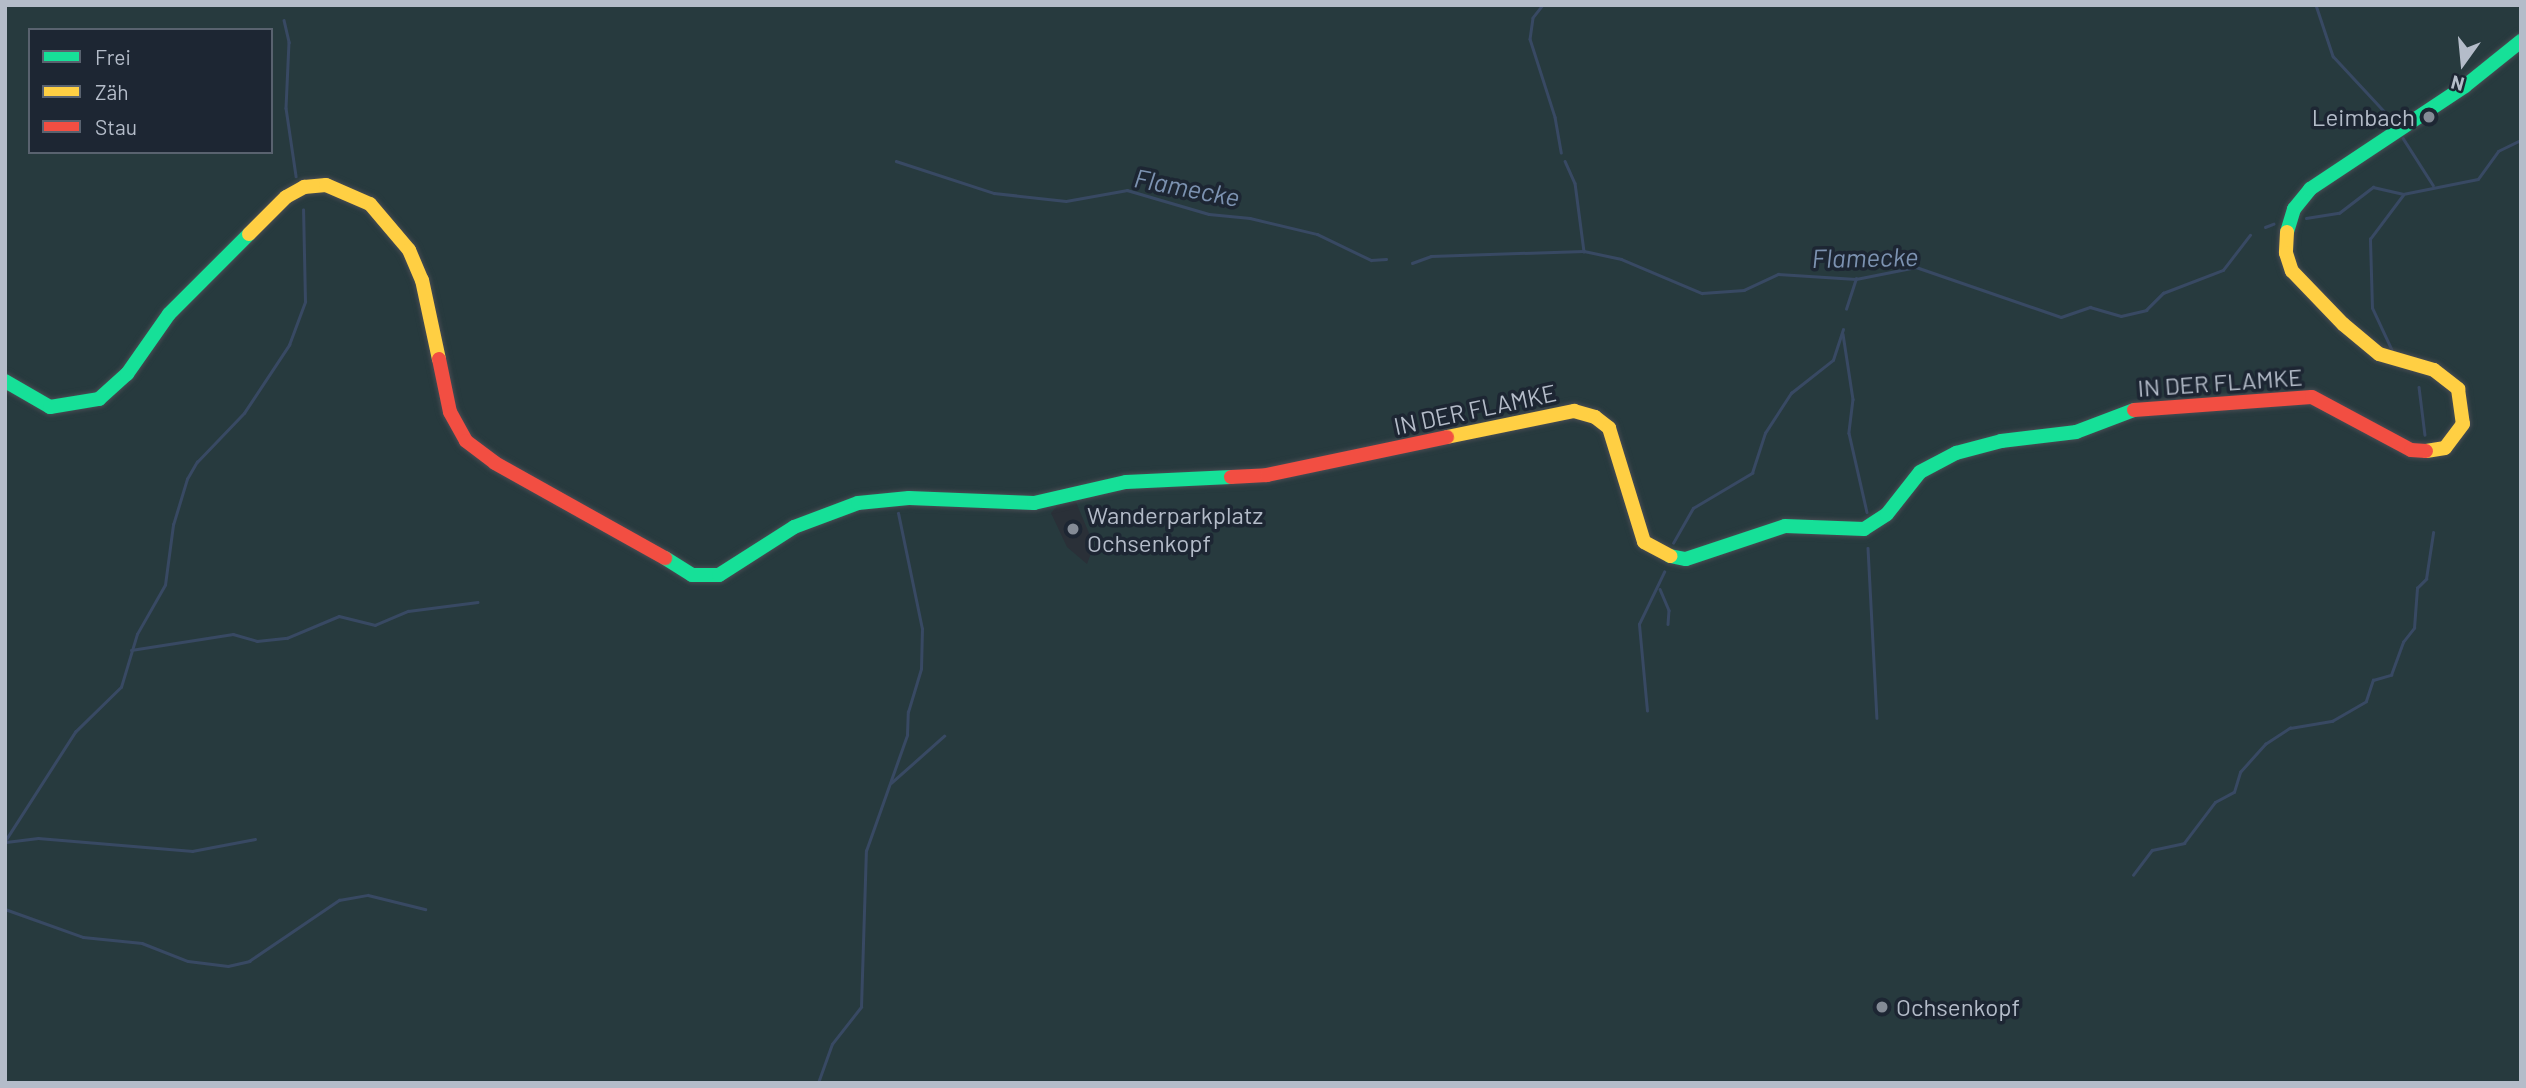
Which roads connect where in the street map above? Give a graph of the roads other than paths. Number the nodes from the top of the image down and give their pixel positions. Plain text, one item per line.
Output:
1 (2521, 41) edge
2 (5, 381) edge

1 - 2 main road, IN DER FLAMKE

